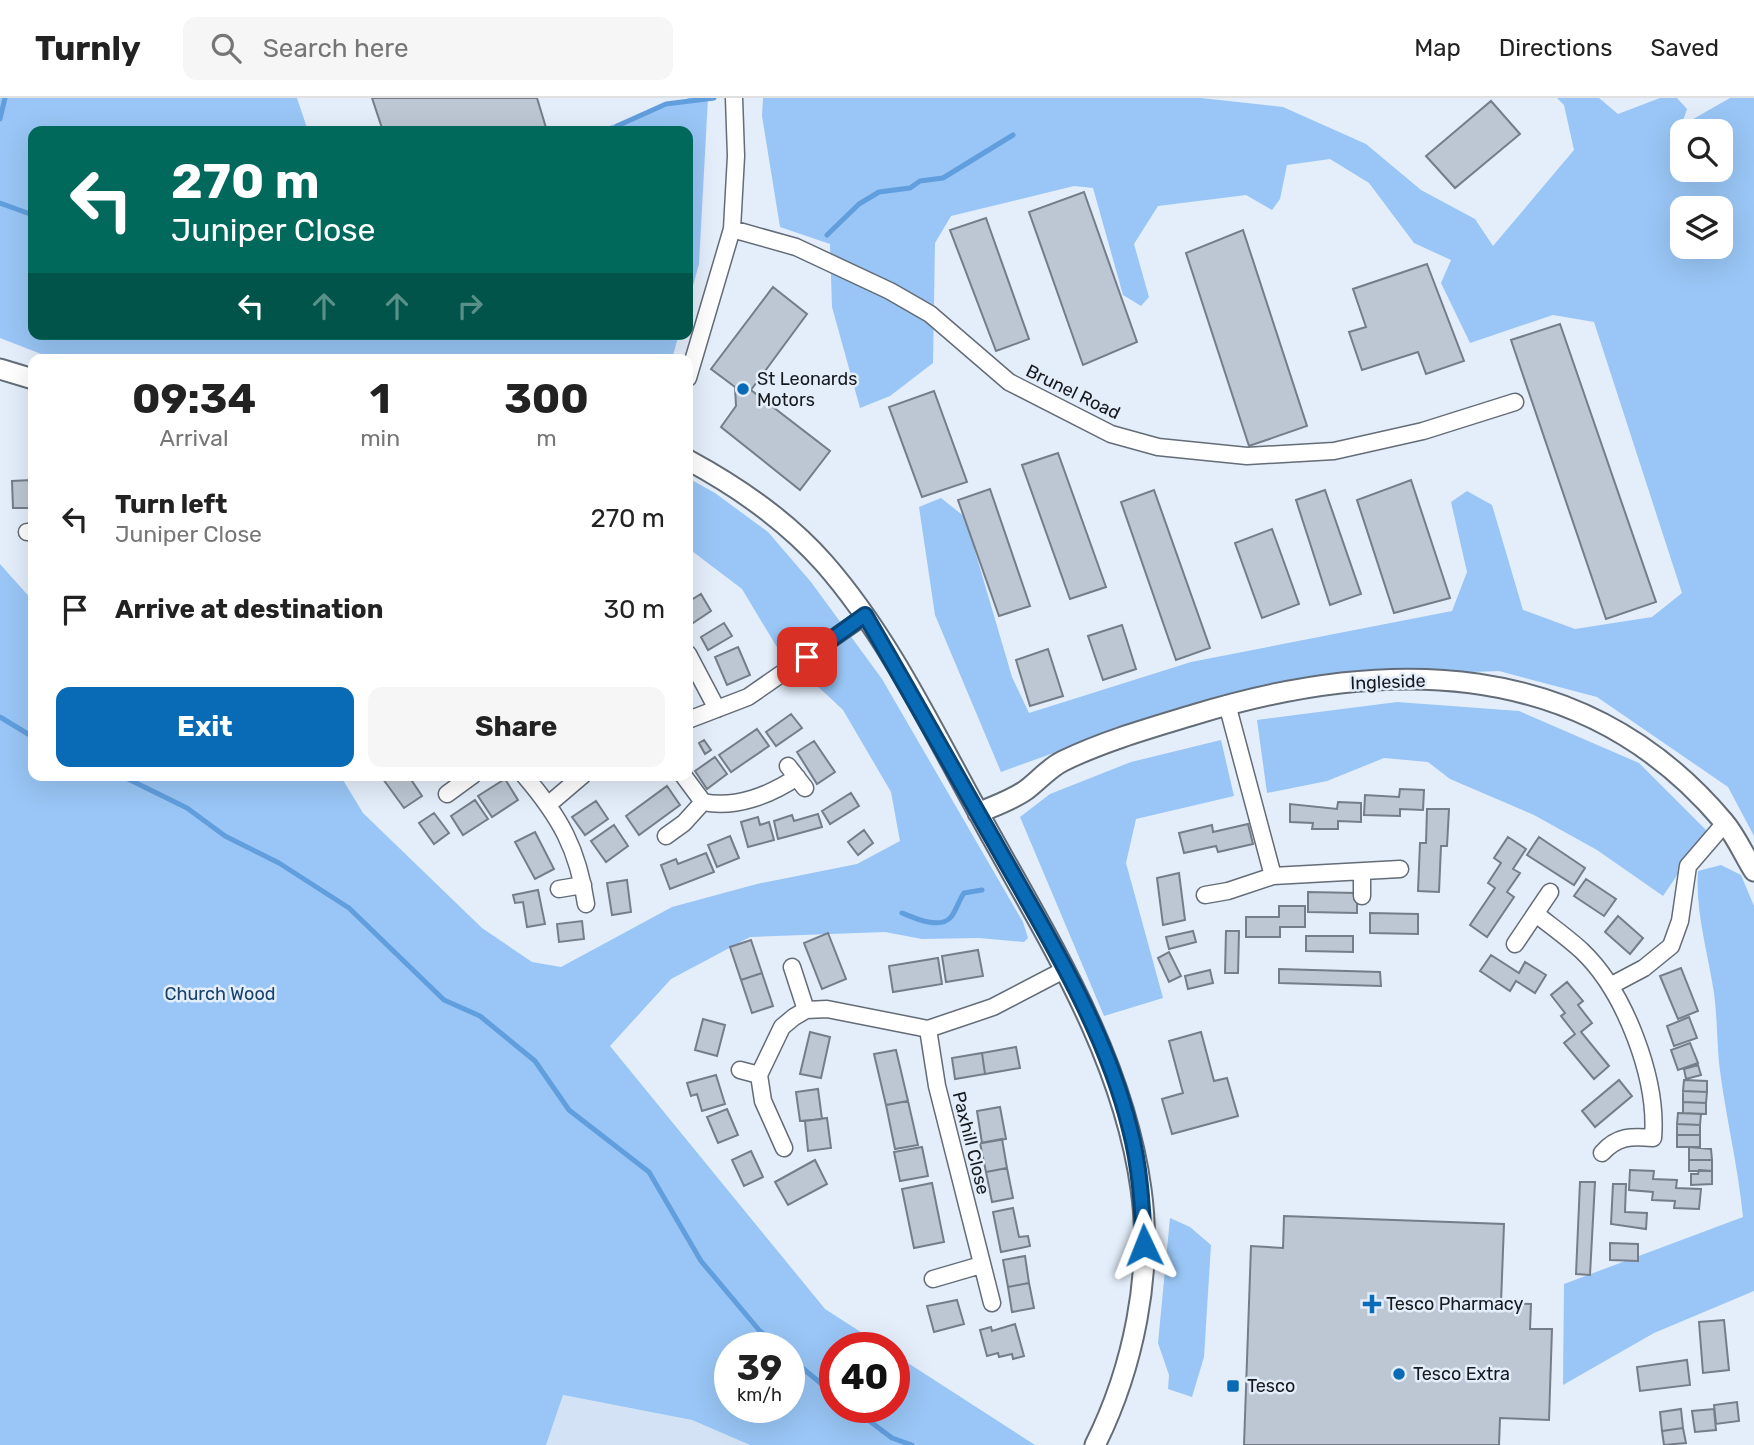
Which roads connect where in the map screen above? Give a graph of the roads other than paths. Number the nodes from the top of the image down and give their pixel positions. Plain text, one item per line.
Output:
1 (734, 98) edge
2 (732, 229) junction
3 (693, 361) edge
4 (0, 369) edge
5 (28, 377) edge
6 (1516, 402) dead end
7 (693, 463) edge
8 (865, 615) junction
9 (693, 663) edge
10 (1227, 704) junction
11 (718, 709) junction
12 (693, 718) edge
13 (797, 777) dead end
14 (465, 781) edge
15 (529, 781) edge
16 (576, 781) edge
17 (687, 781) edge
18 (447, 794) dead end
19 (703, 802) junction
20 (549, 804) junction
21 (978, 813) junction
22 (1725, 823) junction
23 (666, 836) dead end
24 (1400, 869) dead end
25 (1754, 871) edge
26 (1362, 872) junction
27 (1273, 876) junction
28 (583, 885) junction
29 (559, 889) dead end
30 (1550, 892) dead end
31 (1205, 895) dead end
32 (1362, 896) dead end
33 (586, 904) dead end
34 (1536, 914) junction
35 (1515, 944) dead end
36 (792, 967) dead end
37 (1065, 970) junction
38 (1611, 986) junction
39 (806, 1010) junction
40 (928, 1030) junction
41 (740, 1070) dead end
42 (759, 1074) junction
43 (784, 1148) dead end
44 (1602, 1153) dead end
45 (981, 1265) junction
46 (933, 1279) dead end
47 (992, 1303) dead end
48 (1096, 1445) edge

1 - 2 street
2 - 3 street
2 - 6 street, Brunel Road
4 - 5 street
7 - 8 street
8 - 11 street
8 - 21 street
9 - 11 street
10 - 21 street, Ingleside
10 - 22 street, Ingleside
10 - 27 street
11 - 12 street
13 - 19 street
14 - 18 street
15 - 20 street
16 - 20 street
17 - 19 street
19 - 23 street
20 - 28 street
21 - 37 street
22 - 25 street, Ingleside
22 - 38 street
24 - 26 street
26 - 27 street
26 - 32 street
27 - 31 street
28 - 29 street
28 - 33 street
30 - 34 street
34 - 35 street
34 - 38 street
36 - 39 street
37 - 40 street
37 - 48 street
38 - 44 street
39 - 40 street
39 - 42 street
40 - 45 street, Paxhill Close
41 - 42 street
42 - 43 street
45 - 46 street
45 - 47 street, Paxhill Close

